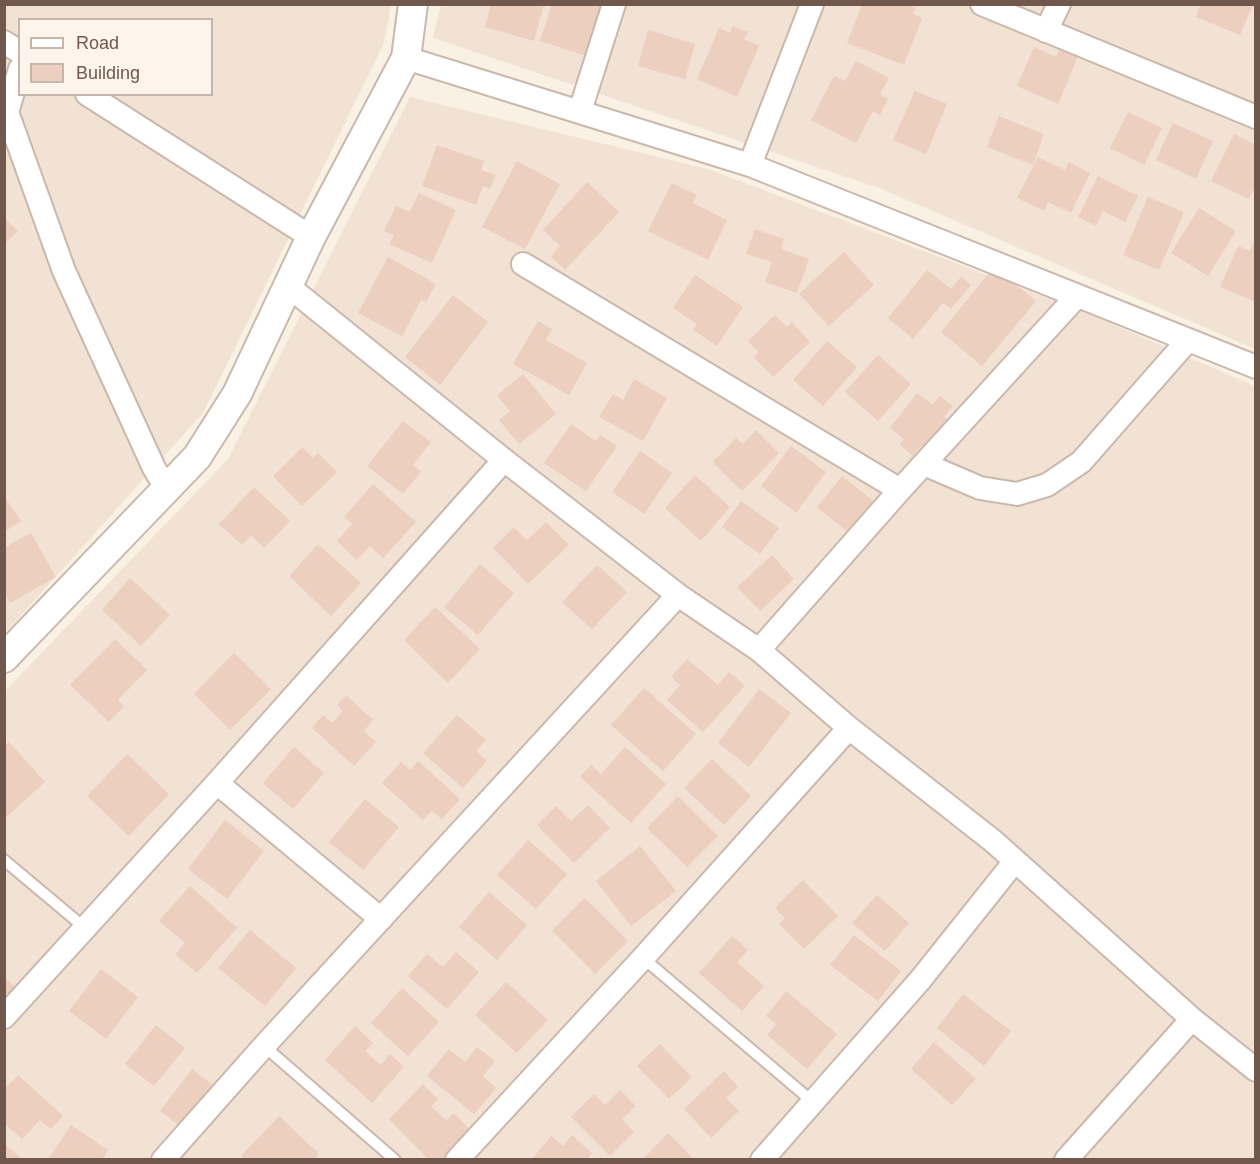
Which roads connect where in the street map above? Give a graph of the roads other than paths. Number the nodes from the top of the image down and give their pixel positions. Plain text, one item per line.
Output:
1 (413, 4) edge
2 (614, 4) edge
3 (812, 4) edge
4 (982, 4) edge
5 (1059, 4) edge
6 (1046, 31) junction
7 (4, 42) edge
8 (18, 51) edge
9 (406, 58) junction
10 (18, 76) edge
11 (90, 96) edge
12 (580, 111) junction
13 (1256, 117) edge
14 (750, 165) junction
15 (311, 237) junction
16 (523, 264) dead end
17 (288, 286) junction
18 (1077, 296) junction
19 (1188, 340) junction
20 (1256, 367) edge
21 (504, 459) junction
22 (924, 464) junction
23 (167, 490) junction
24 (900, 490) junction
25 (678, 595) junction
26 (759, 650) junction
27 (4, 658) edge
28 (849, 728) junction
29 (218, 783) junction
30 (4, 860) edge
31 (1015, 861) junction
32 (381, 919) junction
33 (85, 928) junction
34 (643, 958) junction
35 (4, 1017) edge
36 (1192, 1019) junction
37 (264, 1046) junction
38 (1256, 1070) edge
39 (813, 1102) junction
40 (163, 1160) edge
41 (395, 1160) edge
42 (456, 1160) edge
43 (762, 1160) edge
44 (1066, 1160) edge

1 - 9 street
2 - 12 street
3 - 14 street
4 - 6 street
5 - 6 street
6 - 13 street
7 - 8 street
9 - 12 street
9 - 15 street
10 - 23 street
11 - 15 street
12 - 14 street
14 - 18 street
15 - 17 street
16 - 24 street
17 - 21 street
17 - 23 street
18 - 19 street
18 - 22 street
19 - 20 street
19 - 22 street
21 - 25 street
21 - 29 street
22 - 24 street
23 - 27 street
24 - 26 street
25 - 26 street
25 - 32 street
26 - 28 street
28 - 31 street
28 - 34 street
29 - 32 street
29 - 33 street
30 - 33 lane
31 - 36 street
31 - 39 street
32 - 37 street
33 - 35 street
34 - 39 lane
34 - 42 street
36 - 38 street
36 - 44 street
37 - 40 street
37 - 41 lane
39 - 43 street

